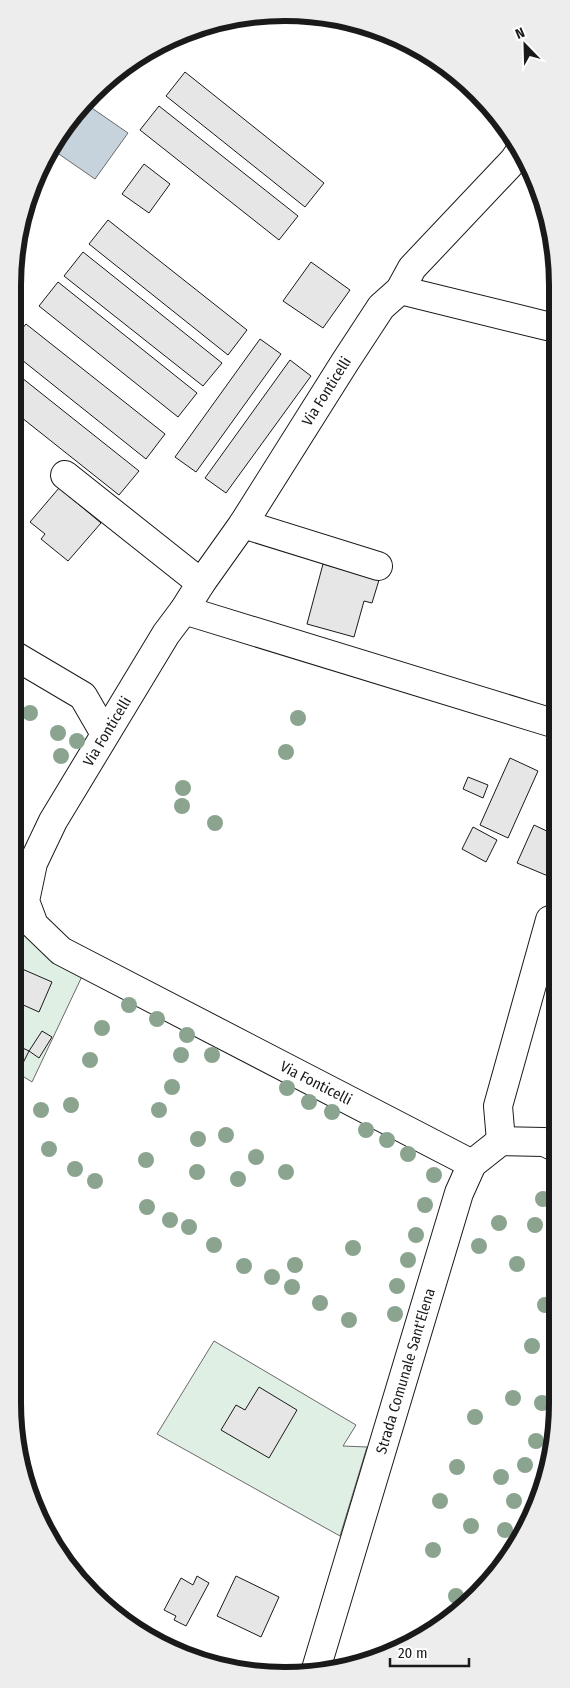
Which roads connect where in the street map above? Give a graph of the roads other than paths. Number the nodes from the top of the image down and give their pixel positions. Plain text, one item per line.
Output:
1 (516, 157) edge
2 (400, 290) junction
3 (549, 327) edge
4 (64, 475) dead end
5 (243, 524) junction
6 (378, 566) dead end
7 (201, 583) junction
8 (184, 610) junction
9 (21, 659) edge
10 (549, 722) edge
11 (105, 734) junction
12 (549, 924) edge
13 (501, 1141) junction
14 (549, 1144) edge
15 (472, 1164) junction
16 (317, 1664) edge

1 - 2 street, Via Fonticelli
2 - 3 street
2 - 5 street, Via Fonticelli
4 - 7 street
5 - 6 street
5 - 7 street, Via Fonticelli
7 - 8 street, Via Fonticelli
8 - 10 street
8 - 11 street, Via Fonticelli
9 - 11 street
11 - 15 street, Via Fonticelli
12 - 13 street
13 - 14 street
13 - 15 street, Strada Comunale Sant'Elena
15 - 16 street, Strada Comunale Sant'Elena

